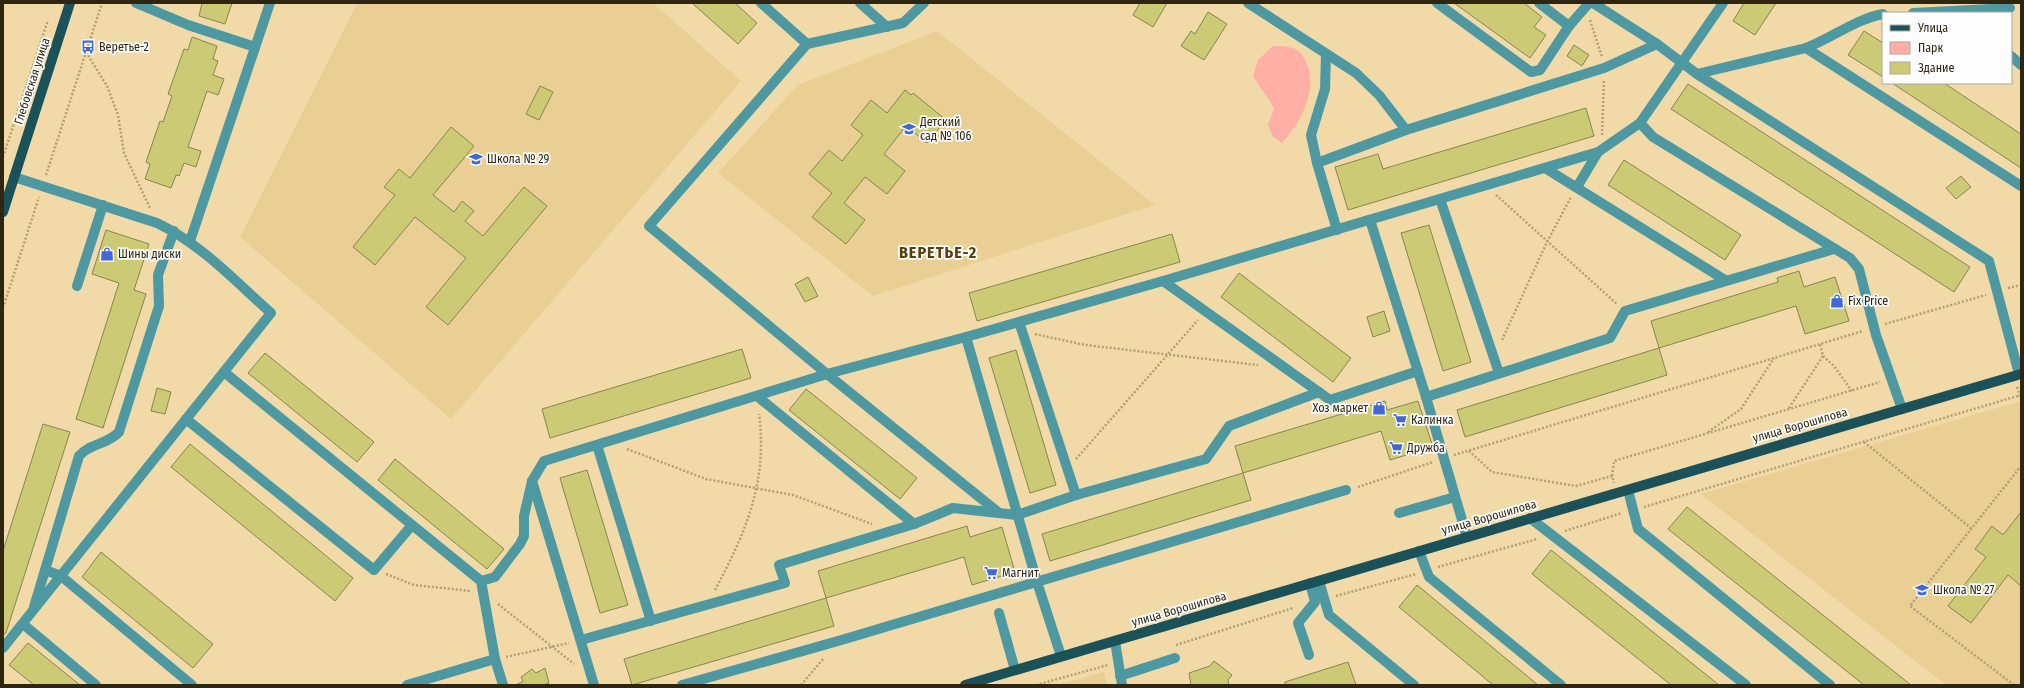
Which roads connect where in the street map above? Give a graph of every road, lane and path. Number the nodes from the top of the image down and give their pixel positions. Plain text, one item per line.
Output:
1 (70, 3) edge
2 (102, 3) edge
3 (136, 3) edge
4 (270, 3) edge
5 (761, 3) edge
6 (860, 3) edge
7 (924, 3) edge
8 (1248, 3) edge
9 (1437, 3) edge
10 (1539, 3) edge
11 (1589, 3) edge
12 (1593, 3) edge
13 (1723, 3) edge
14 (2010, 8) edge
15 (1932, 12) edge
16 (1882, 14) edge
17 (48, 20) dead end
18 (1569, 26) junction
19 (886, 27) junction
20 (807, 44) junction
21 (1657, 44) junction
22 (255, 47) junction
23 (1806, 48) junction
24 (86, 52) junction
25 (1326, 54) junction
26 (2012, 57) edge
27 (1682, 63) junction
28 (2021, 65) edge
29 (1697, 74) junction
30 (1640, 123) junction
31 (1406, 130) junction
32 (1598, 152) junction
33 (3, 157) edge
34 (1317, 162) junction
35 (1545, 168) junction
36 (14, 177) junction
37 (43, 186) junction
38 (1485, 186) junction
39 (2021, 186) edge
40 (1577, 187) junction
41 (1440, 199) junction
42 (103, 205) junction
43 (3, 212) edge
44 (1370, 220) junction
45 (157, 223) junction
46 (174, 230) junction
47 (1337, 230) junction
48 (190, 241) junction
49 (1547, 242) junction
50 (1834, 249) junction
51 (1725, 280) junction
52 (1163, 281) junction
53 (2021, 285) edge
54 (77, 286) dead end
55 (1997, 291) junction
56 (3, 308) edge
57 (1207, 311) junction
58 (1625, 311) junction
59 (1019, 322) junction
60 (1874, 328) junction
61 (966, 338) junction
62 (1820, 344) junction
63 (1167, 356) junction
64 (1494, 356) junction
65 (1823, 356) junction
66 (1774, 358) junction
67 (1261, 365) dead end
68 (1418, 370) junction
69 (224, 372) junction
70 (1499, 373) junction
71 (827, 374) junction
72 (2020, 374) edge
73 (1892, 378) junction
74 (1852, 390) junction
75 (1319, 392) junction
76 (757, 396) junction
77 (2021, 396) edge
78 (1426, 397) junction
79 (1789, 409) junction
80 (1902, 409) junction
81 (186, 419) junction
82 (1706, 434) junction
83 (608, 441) junction
84 (1864, 442) junction
85 (597, 445) junction
86 (1468, 450) junction
87 (1444, 458) junction
88 (2021, 466) edge
89 (1068, 468) junction
90 (1612, 476) junction
91 (532, 481) junction
92 (758, 489) junction
93 (1346, 490) joint
94 (1628, 490) junction
95 (1617, 493) junction
96 (1076, 495) junction
97 (1455, 497) junction
98 (1634, 510) junction
99 (999, 513) junction
100 (1399, 513) dead end
101 (1623, 513) junction
102 (1017, 514) junction
103 (1530, 518) junction
104 (914, 524) junction
105 (412, 525) junction
106 (1972, 529) junction
107 (892, 531) junction
108 (1552, 535) junction
109 (1467, 537) junction
110 (1419, 551) junction
111 (45, 570) junction
112 (1427, 571) junction
113 (61, 576) junction
114 (481, 581) junction
115 (1037, 582) junction
116 (1314, 582) junction
117 (1320, 601) junction
118 (706, 605) junction
119 (32, 612) junction
120 (999, 613) dead end
121 (651, 621) junction
122 (23, 624) junction
123 (581, 640) junction
124 (838, 641) junction
125 (1115, 641) junction
126 (1171, 646) dead end
127 (3, 648) edge
128 (1309, 655) dead end
129 (1061, 656) junction
130 (1175, 658) dead end
131 (496, 659) junction
132 (1118, 663) junction
133 (1016, 670) junction
134 (1121, 680) edge
135 (1402, 680) edge
136 (96, 685) edge
137 (192, 685) edge
138 (407, 685) edge
139 (503, 685) edge
140 (594, 685) edge
141 (682, 685) edge
142 (800, 685) edge
143 (965, 685) edge
144 (1036, 685) edge
145 (1414, 685) edge
146 (1561, 685) edge
147 (1746, 685) edge
148 (1830, 685) edge
149 (2014, 685) edge

1 - 36 main road, Глебовская улица
2 - 24 path
3 - 22 street
4 - 22 street
5 - 20 street
6 - 19 street
7 - 19 street
8 - 25 street
9 - 18 street
10 - 18 street
11 - 18 street
12 - 21 street
13 - 27 street
14 - 15 street
16 - 23 street
17 - 33 path
19 - 20 street
20 - 71 street
21 - 27 street
21 - 31 street
22 - 48 street
23 - 29 street
23 - 39 street
24 - 37 path
24 - 45 path
25 - 31 street
25 - 34 street
26 - 28 street
27 - 29 street
27 - 30 street
29 - 55 street
30 - 32 street
30 - 50 street
31 - 34 street
32 - 35 street
32 - 40 street
34 - 47 street
35 - 38 street
35 - 40 street
36 - 37 street
36 - 43 main road, Глебовская улица
37 - 42 street
37 - 56 path
38 - 41 street
38 - 49 path
40 - 49 path
40 - 51 street
41 - 44 street
41 - 64 street
42 - 45 street
42 - 54 street
44 - 47 street
44 - 68 street
45 - 46 street
46 - 48 street
46 - 111 street
47 - 52 street
48 - 69 street
49 - 58 path
49 - 64 path
50 - 51 street
50 - 60 street
51 - 58 street
52 - 57 street
52 - 59 street
53 - 55 path
55 - 60 path
55 - 72 street
57 - 63 path
57 - 75 street
58 - 70 street
59 - 61 street
59 - 63 path
59 - 89 street
60 - 62 path
60 - 73 street
61 - 71 street
61 - 102 street
62 - 65 path
62 - 66 path
63 - 67 path
63 - 89 path
64 - 70 street
65 - 74 path
65 - 79 path
66 - 82 path
66 - 86 path
68 - 75 street
68 - 78 street
69 - 81 street
69 - 105 street
70 - 78 street
71 - 76 street
71 - 99 street
72 - 80 main road, улица Ворошилова
73 - 74 path
73 - 80 street
74 - 79 path
75 - 96 street
76 - 83 street
76 - 92 path
76 - 104 street
77 - 84 path
78 - 87 street
79 - 82 path
80 - 94 main road, улица Ворошилова
81 - 105 street
81 - 113 street
82 - 90 path
83 - 85 street
83 - 92 path
84 - 98 path
84 - 106 path
85 - 91 street
85 - 121 street
86 - 87 path
86 - 90 path
87 - 93 path
87 - 97 street
88 - 106 path
89 - 96 street
90 - 95 path
91 - 114 street
91 - 123 street
92 - 107 path
92 - 118 path
93 - 115 street
94 - 95 main road, улица Ворошилова
94 - 98 street
95 - 101 path
95 - 103 main road, улица Ворошилова
96 - 102 street
97 - 100 street
97 - 109 street
98 - 101 path
98 - 148 street
99 - 102 street
99 - 104 street
101 - 108 path
102 - 115 street
103 - 108 street
103 - 109 main road, улица Ворошилова
104 - 107 street
105 - 114 street
106 - 149 path
107 - 118 street
108 - 112 path
108 - 147 street
109 - 110 main road, улица Ворошилова
110 - 112 street
110 - 116 main road, улица Ворошилова
111 - 113 street
111 - 119 street
112 - 117 path
112 - 146 street
113 - 119 street
113 - 137 street
114 - 131 street
115 - 124 street
115 - 129 street
116 - 117 street
116 - 125 main road, улица Ворошилова
117 - 126 path
117 - 128 street
117 - 135 street
118 - 121 street
119 - 122 street
120 - 133 street
121 - 123 street
122 - 127 street
122 - 136 street
123 - 131 path
123 - 140 street
124 - 141 street
124 - 142 path
125 - 129 main road, улица Ворошилова
125 - 132 street
129 - 133 main road, улица Ворошилова
130 - 134 street
131 - 138 street
131 - 139 street
132 - 134 street
132 - 144 path
133 - 143 main road, улица Ворошилова
135 - 145 street

